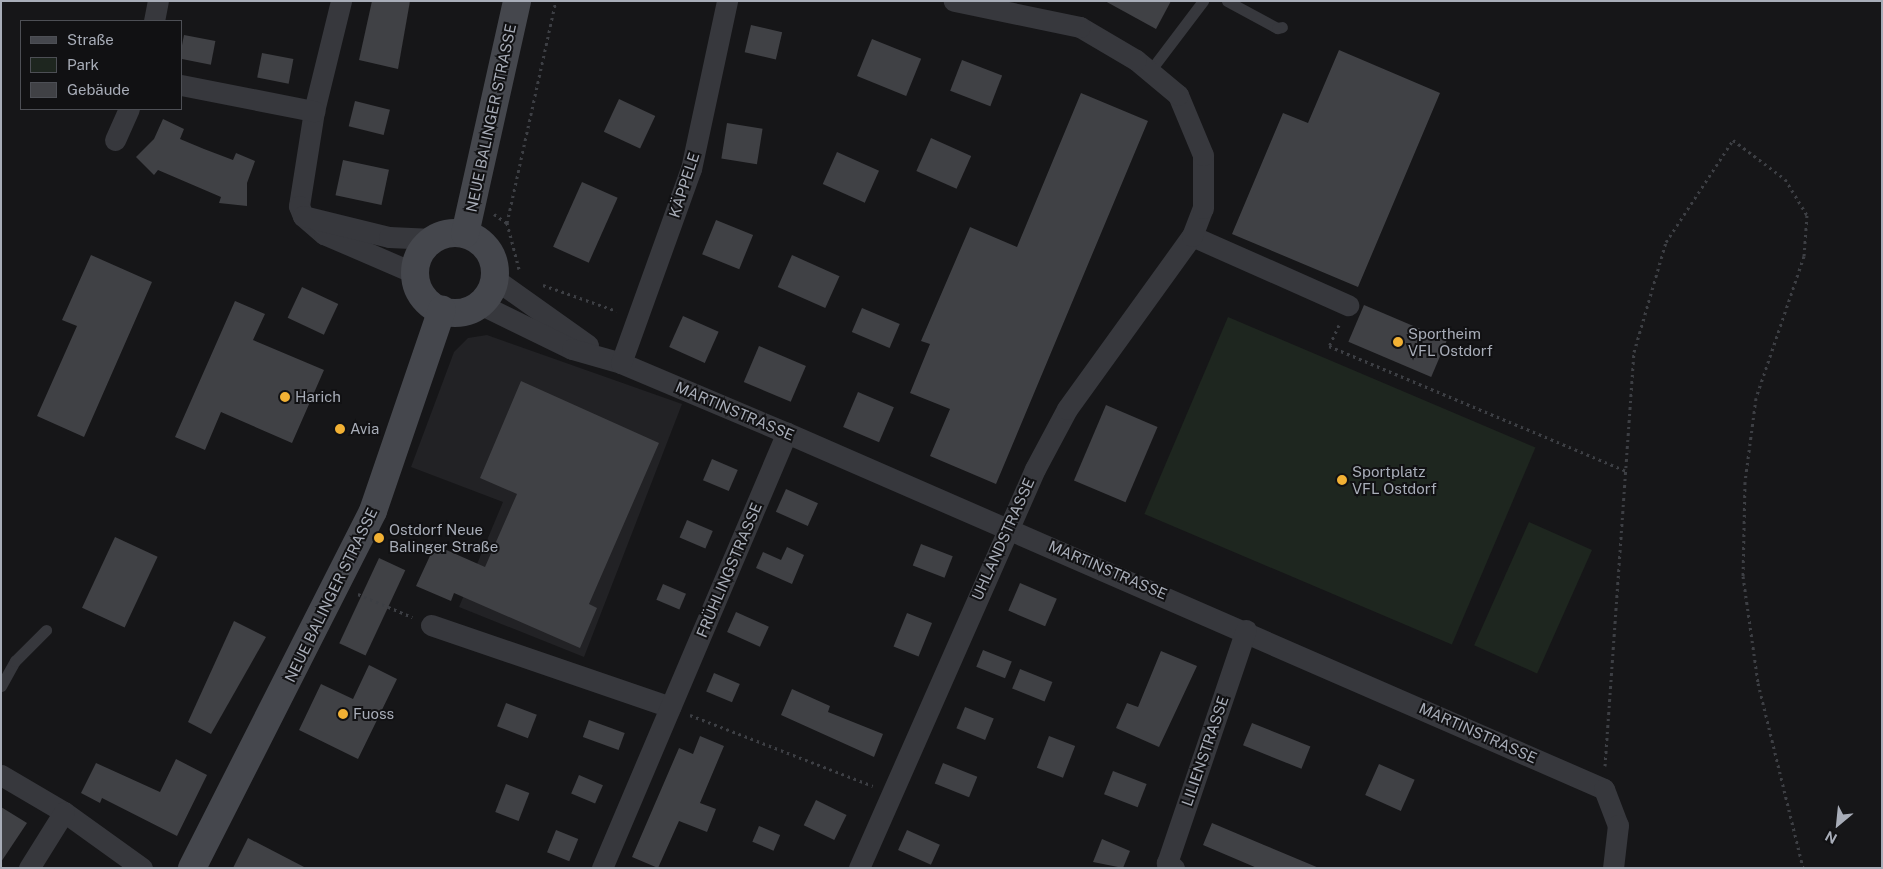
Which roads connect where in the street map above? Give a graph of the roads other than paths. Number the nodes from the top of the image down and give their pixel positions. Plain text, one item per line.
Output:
1 (158, 1) edge
2 (341, 1) edge
3 (517, 1) edge
4 (727, 1) edge
5 (954, 1) edge
6 (1203, 1) edge
7 (1228, 1) edge
8 (999, 6) edge
9 (154, 20) edge
10 (1282, 27) dead end
11 (1150, 71) junction
12 (182, 85) edge
13 (129, 110) edge
14 (314, 111) junction
15 (115, 140) dead end
16 (303, 216) junction
17 (465, 234) junction
18 (1192, 236) junction
19 (433, 239) junction
20 (414, 272) junction
21 (508, 278) junction
22 (480, 304) junction
23 (1348, 305) road end
24 (442, 310) junction
25 (615, 361) junction
26 (787, 433) junction
27 (1007, 527) junction
28 (431, 625) road end
29 (46, 630) dead end
30 (1246, 630) junction
31 (1, 686) edge
32 (670, 707) junction
33 (1, 775) edge
34 (64, 812) junction
35 (29, 868) edge
36 (142, 868) edge
37 (192, 868) edge
38 (602, 868) edge
39 (859, 868) edge
40 (1174, 868) edge
41 (1613, 868) edge

1 - 9 street
2 - 14 street
3 - 17 main road, NEUE BALINGER STRASSE
4 - 25 street, KÄPPELE
5 - 8 street, UHLANDSTRASSE
6 - 11 lane
7 - 10 lane
8 - 11 street, UHLANDSTRASSE
11 - 18 street, UHLANDSTRASSE
12 - 14 street
13 - 15 street
14 - 16 street
16 - 19 street
16 - 20 street
17 - 19 main road
17 - 21 main road
18 - 23 street
18 - 27 street, UHLANDSTRASSE
19 - 20 main road
20 - 24 main road
21 - 22 main road
21 - 25 street, MARTINSTRASSE
22 - 24 main road
22 - 25 street, MARTINSTRASSE
24 - 37 main road, NEUE BALINGER STRASSE
25 - 26 street, MARTINSTRASSE
26 - 27 street, MARTINSTRASSE
26 - 32 street, FRÜHLINGSTRASSE
27 - 30 street, MARTINSTRASSE
27 - 39 street, UHLANDSTRASSE
28 - 32 street
29 - 31 lane
30 - 40 street, LILIENSTRASSE
30 - 41 street, MARTINSTRASSE
32 - 38 street, FRÜHLINGSTRASSE
33 - 34 street
34 - 35 street
34 - 36 street

